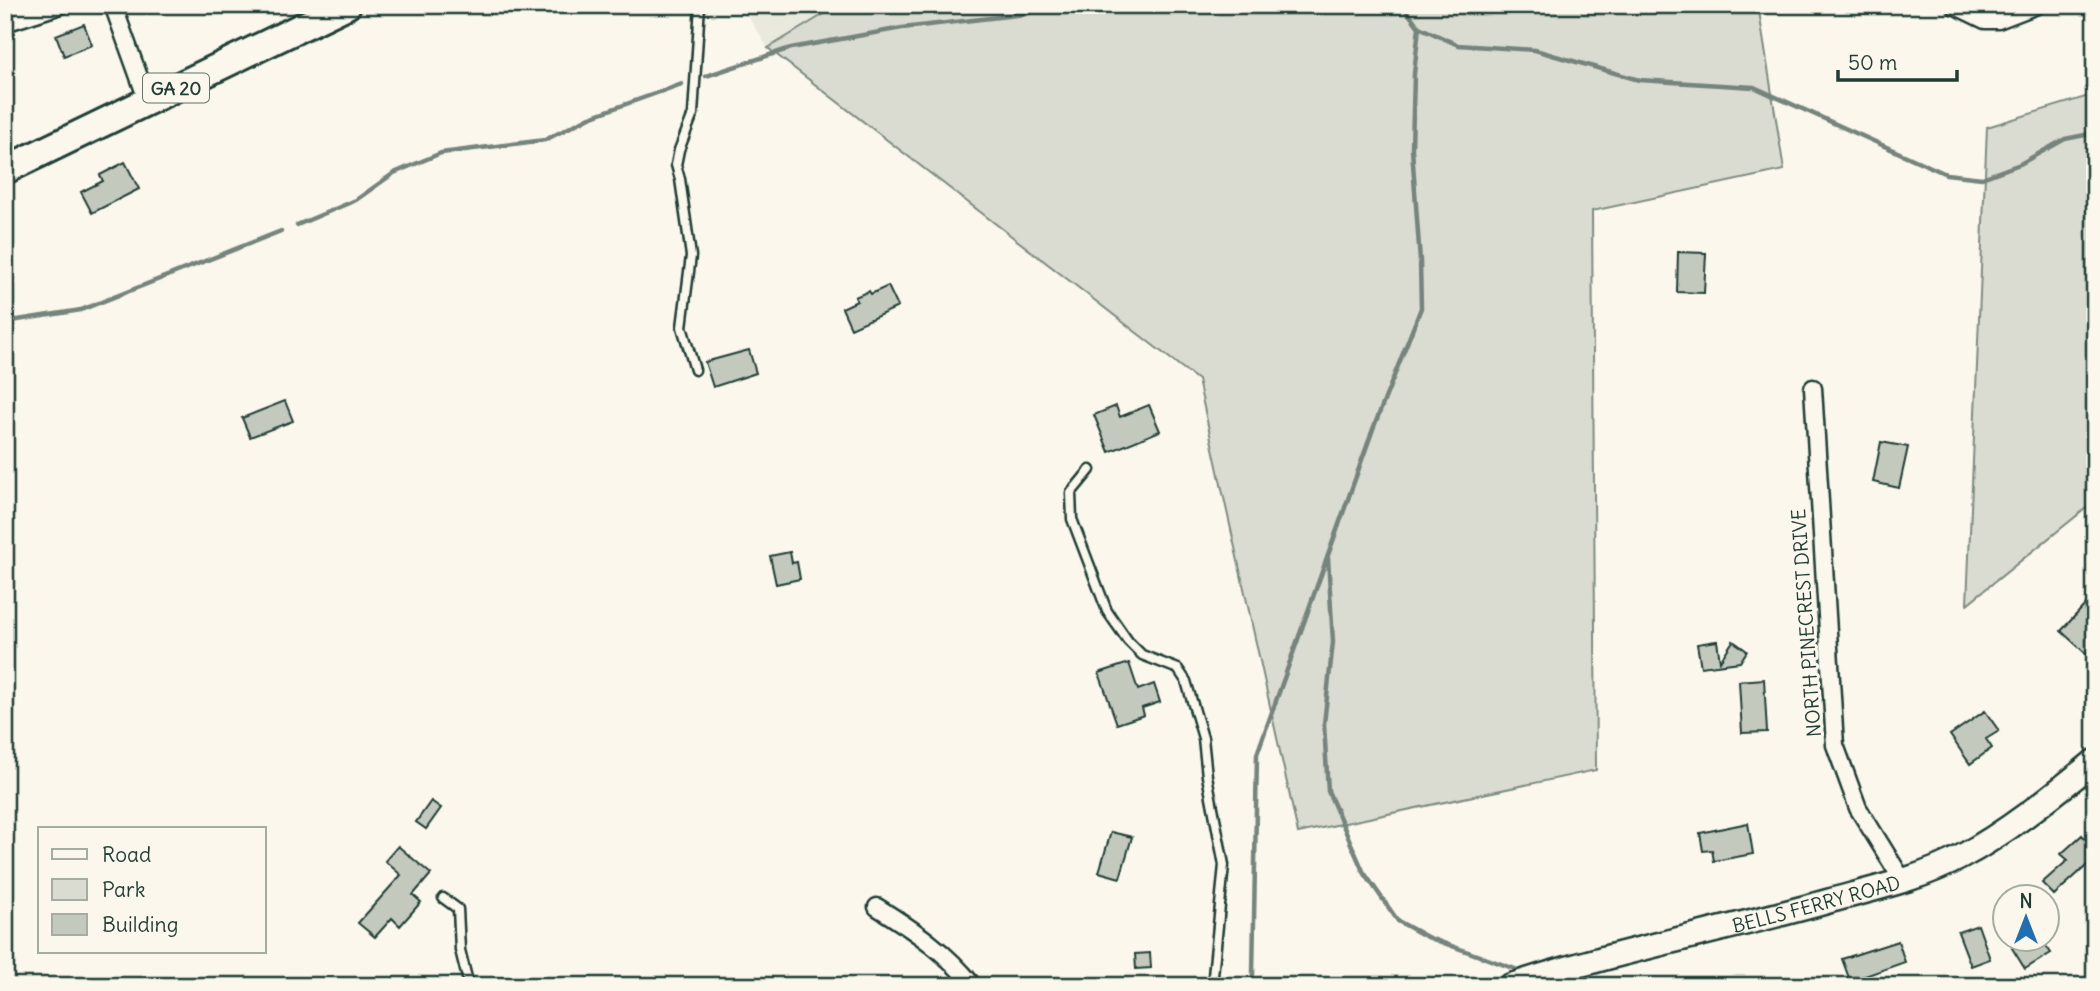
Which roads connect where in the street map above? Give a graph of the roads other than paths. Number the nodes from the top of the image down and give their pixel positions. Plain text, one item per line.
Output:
1 (61, 5) edge
2 (113, 5) edge
3 (347, 5) edge
4 (700, 5) edge
5 (1954, 5) edge
6 (2037, 5) edge
7 (5, 23) edge
8 (148, 102) junction
9 (5, 170) edge
10 (695, 370) dead end
11 (1812, 388) dead end
12 (1090, 470) dead end
13 (2095, 761) edge
14 (1903, 881) junction
15 (443, 898) dead end
16 (877, 907) dead end
17 (470, 986) edge
18 (972, 986) edge
19 (1212, 986) edge
20 (1510, 986) edge

1 - 7 street
2 - 8 street
3 - 8 main road, GA 20
4 - 10 lane
5 - 6 street
8 - 9 main road, GA 20
11 - 14 street, NORTH PINECREST DRIVE
12 - 19 lane
13 - 14 main road, BELLS FERRY ROAD
14 - 20 main road, BELLS FERRY ROAD
15 - 17 lane
16 - 18 street

